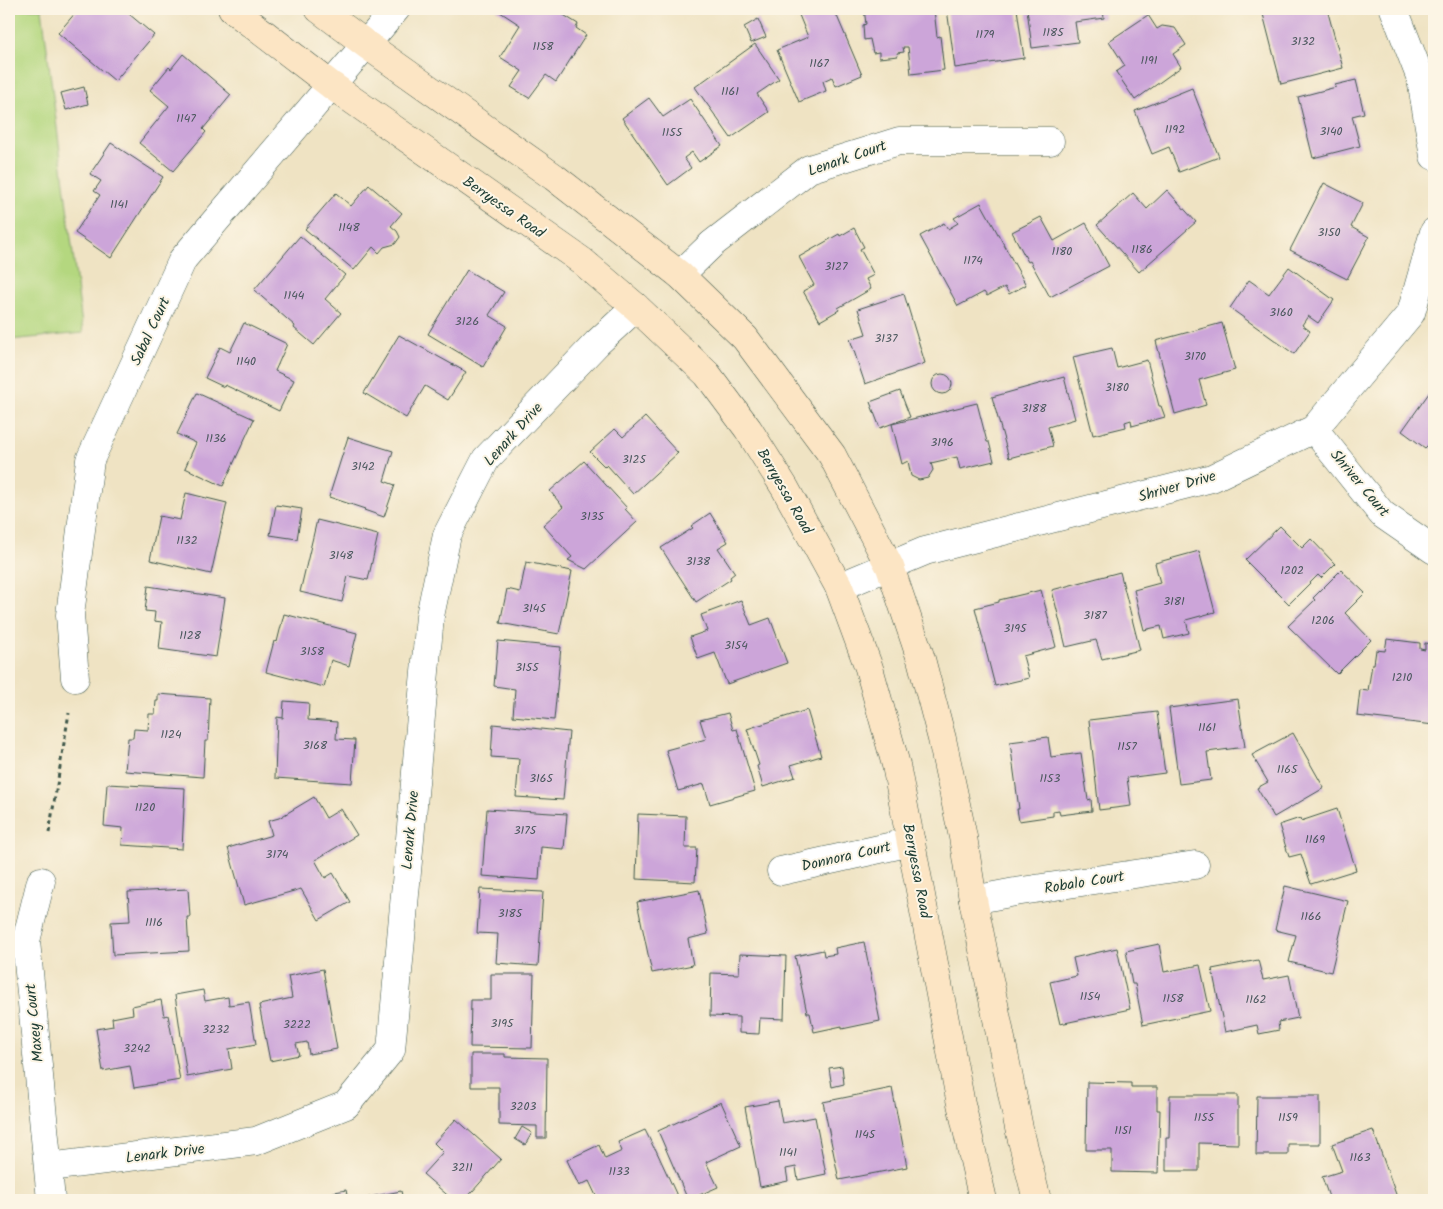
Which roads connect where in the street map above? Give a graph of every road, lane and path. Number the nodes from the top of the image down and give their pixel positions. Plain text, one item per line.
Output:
1 (232, 9) edge
2 (319, 9) edge
3 (396, 9) edge
4 (1394, 9) edge
5 (367, 45) junction
6 (331, 85) junction
7 (1050, 142) dead end
8 (1434, 156) edge
9 (1434, 232) edge
10 (680, 275) junction
11 (636, 307) junction
12 (1314, 429) junction
13 (1434, 550) edge
14 (890, 567) junction
15 (839, 587) junction
16 (75, 678) dead end
17 (69, 713) dead end
18 (49, 833) dead end
19 (911, 842) junction
20 (1195, 865) dead end
21 (780, 870) dead end
22 (41, 881) dead end
23 (972, 900) junction
24 (48, 1167) junction
25 (51, 1200) edge
26 (983, 1200) edge
27 (1037, 1200) edge

1 - 6 main road, Berryessa Road
2 - 5 main road
3 - 5 street, Sabal Court
4 - 8 street
5 - 6 street, Sabal Court
5 - 10 main road
6 - 11 main road, Berryessa Road
6 - 16 street, Sabal Court
7 - 10 street, Lenark Court
9 - 12 street, Shriver Drive
10 - 14 main road
11 - 15 main road, Berryessa Road
11 - 24 street, Lenark Drive
12 - 13 street, Shriver Court
12 - 14 street, Shriver Drive
14 - 15 street, Shriver Drive
14 - 23 main road
15 - 19 main road, Berryessa Road
17 - 18 path
19 - 21 street, Donnora Court
19 - 26 main road, Berryessa Road
20 - 23 street, Robalo Court
22 - 24 street, Maxey Court
23 - 27 main road
24 - 25 street, Maxey Court

